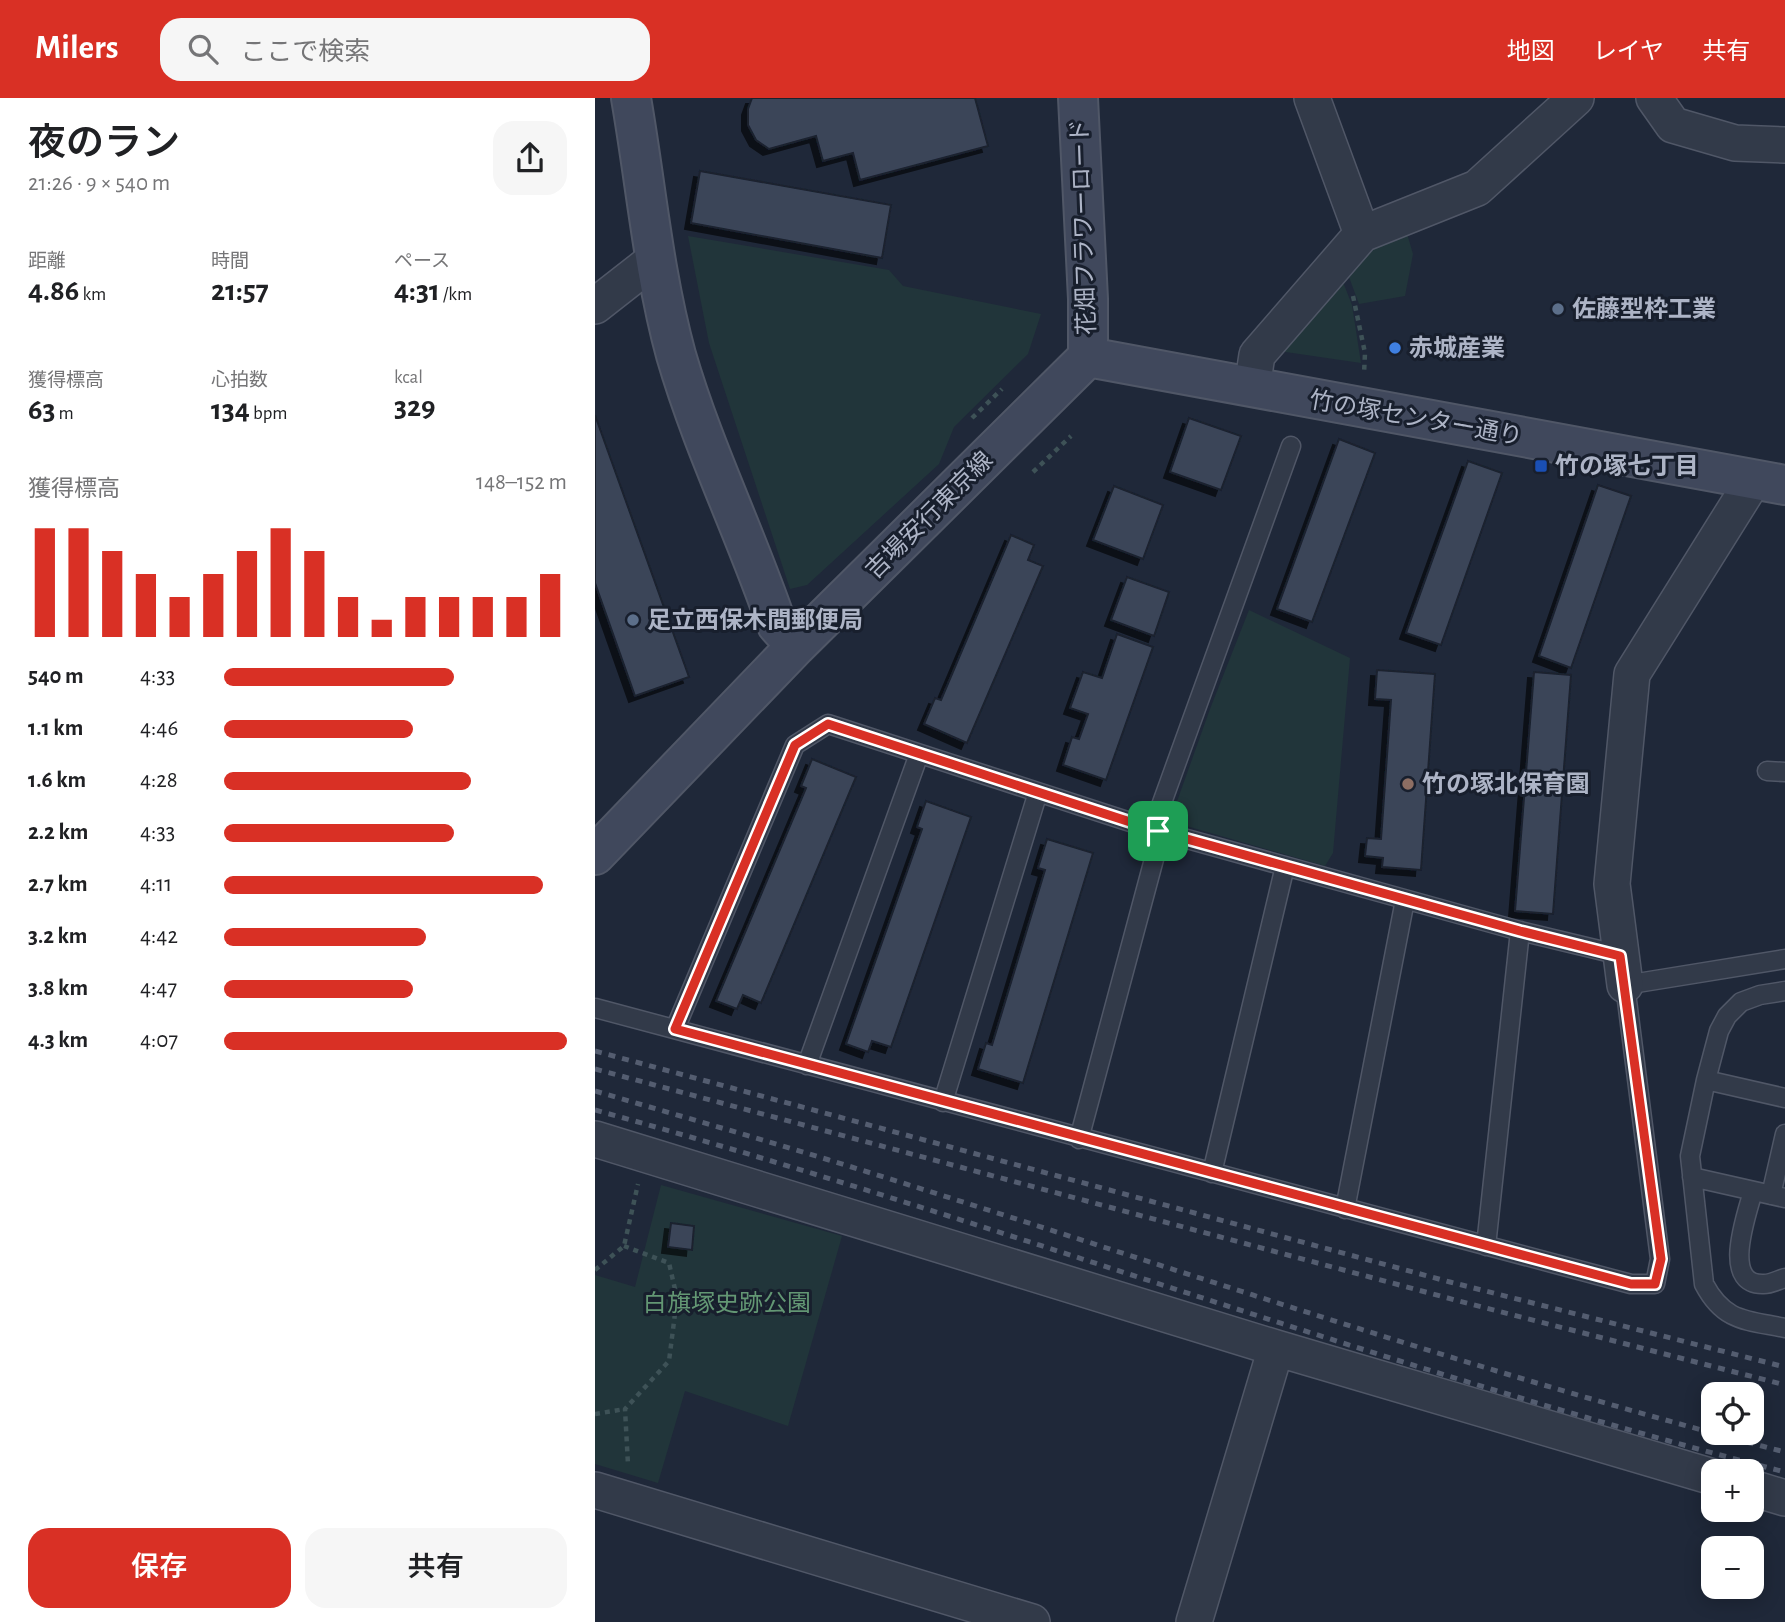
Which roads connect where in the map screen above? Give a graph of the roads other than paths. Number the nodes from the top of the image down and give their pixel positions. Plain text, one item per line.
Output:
1 (631, 98) edge
2 (1078, 98) edge
3 (1312, 98) edge
4 (1576, 98) edge
5 (1654, 98) edge
6 (1785, 145) edge
7 (1361, 234) junction
8 (656, 259) junction
9 (595, 306) edge
10 (1088, 357) junction
11 (1252, 388) junction
12 (1291, 446) dead end
13 (1770, 482) edge
14 (796, 646) junction
15 (919, 754) junction
16 (1038, 792) junction
17 (1158, 831) junction
18 (595, 855) edge
19 (1285, 866) junction
20 (1405, 900) junction
21 (1520, 931) junction
22 (1785, 960) edge
23 (1622, 970) junction
24 (1785, 991) edge
25 (595, 1008) edge
26 (675, 1029) junction
27 (807, 1065) junction
28 (1706, 1080) junction
29 (1785, 1098) edge
30 (943, 1102) junction
31 (1785, 1134) edge
32 (595, 1139) edge
33 (1079, 1139) junction
34 (1212, 1173) junction
35 (1692, 1177) junction
36 (1752, 1191) junction
37 (1778, 1197) edge
38 (1345, 1209) junction
39 (1486, 1246) junction
40 (1785, 1278) edge
41 (1785, 1328) edge
42 (1276, 1348) junction
43 (1701, 1473) edge
44 (595, 1490) edge
45 (1764, 1492) edge
46 (1785, 1498) edge
47 (1032, 1622) edge
48 (1194, 1622) edge

1 - 8 street
2 - 10 street, 花畑フラワーロード
3 - 7 street
4 - 7 street
5 - 6 street
7 - 11 street
8 - 9 street
8 - 14 street
10 - 11 street, 竹の塚センター通り
10 - 14 street, 吉場安行東京線
11 - 13 street, 竹の塚センター通り
12 - 17 lane
13 - 23 street
14 - 18 street, 吉場安行東京線
15 - 16 lane
15 - 26 lane
15 - 27 lane
16 - 17 lane
16 - 30 lane
17 - 19 lane
17 - 33 lane
19 - 20 lane
19 - 34 lane
20 - 21 lane
20 - 38 lane
21 - 23 lane
21 - 39 lane
22 - 23 lane
23 - 39 lane
24 - 28 lane
25 - 26 lane
26 - 27 lane
27 - 30 lane
28 - 29 lane
28 - 35 lane
30 - 33 lane
31 - 37 lane
32 - 42 street
33 - 34 lane
34 - 38 lane
35 - 36 lane
35 - 41 lane
36 - 37 lane
36 - 40 lane
38 - 39 lane
42 - 43 street
42 - 48 street
44 - 47 street
45 - 46 street

